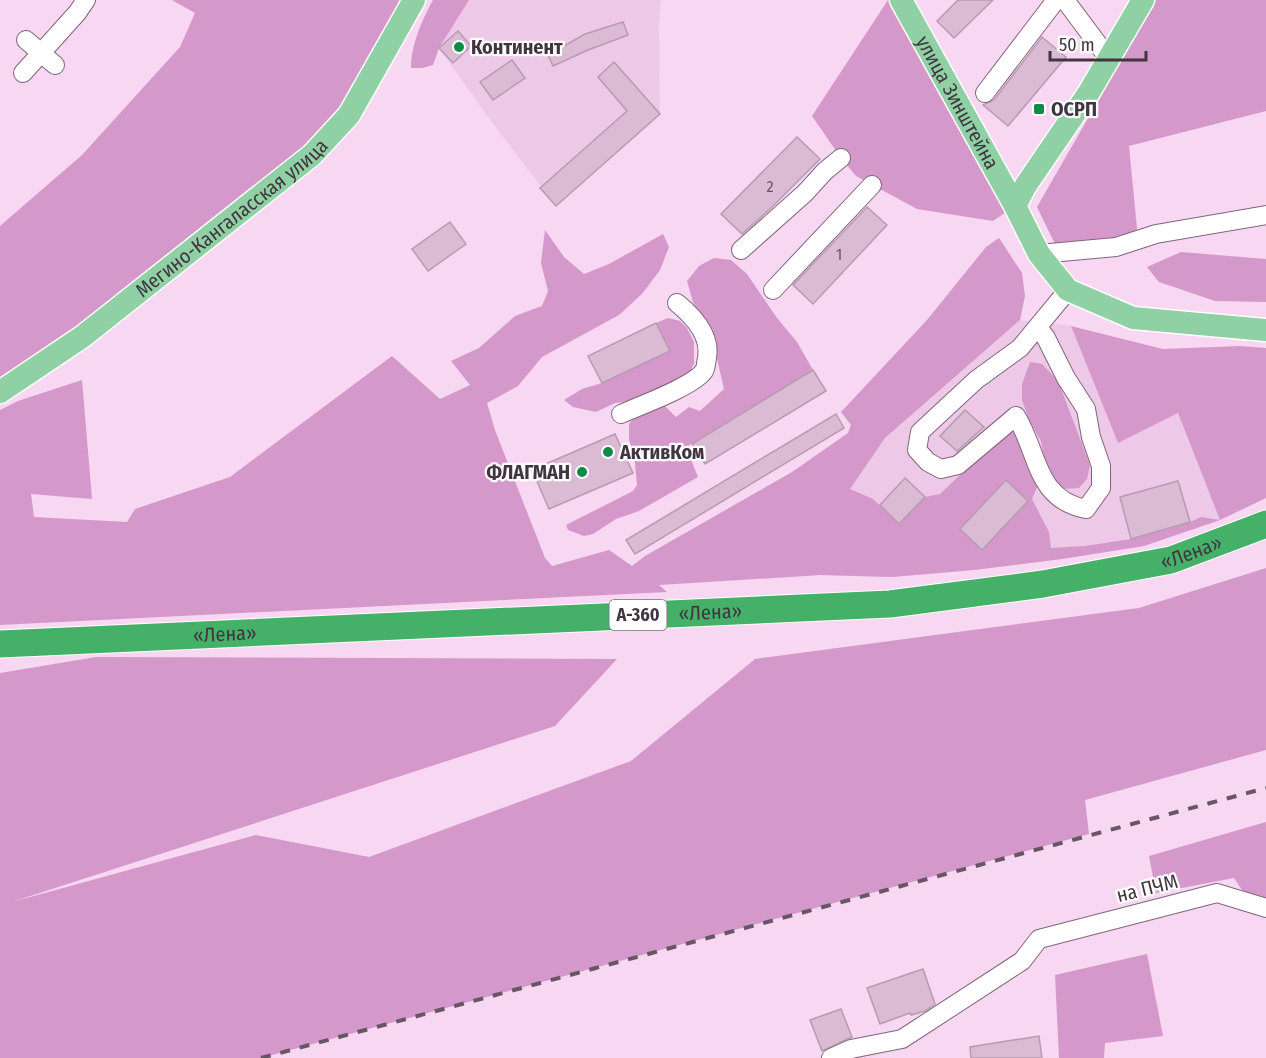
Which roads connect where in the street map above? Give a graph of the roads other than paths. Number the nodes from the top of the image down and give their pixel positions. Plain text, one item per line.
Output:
1 (86, 0) edge
2 (414, 0) edge
3 (901, 0) edge
4 (1056, 0) edge
5 (1065, 0) edge
6 (1143, 0) edge
7 (26, 40) dead end
8 (41, 53) junction
9 (1108, 59) junction
10 (55, 65) dead end
11 (22, 73) dead end
12 (985, 93) dead end
13 (841, 158) dead end
14 (872, 185) dead end
15 (1015, 206) junction
16 (1266, 215) edge
17 (741, 250) dead end
18 (1039, 254) junction
19 (773, 290) dead end
20 (1068, 290) junction
21 (677, 303) dead end
22 (1038, 327) junction
23 (1266, 330) edge
24 (0, 392) edge
25 (621, 414) dead end
26 (1266, 524) edge
27 (0, 644) edge
28 (1266, 908) edge
29 (831, 1058) edge

1 - 8 lane
2 - 24 main road, Мегино-Кангаласская улица
3 - 15 main road, улица Зинштейна
4 - 12 lane
5 - 9 lane
6 - 9 main road
7 - 8 lane
8 - 10 lane
8 - 11 lane
9 - 15 main road
13 - 17 lane
14 - 19 lane
15 - 18 main road, улица Зинштейна
16 - 18 lane
18 - 20 main road, улица Зинштейна
20 - 22 lane
20 - 23 main road
21 - 25 lane
22 - 22 lane
26 - 27 highway, «Лена» / А-360
28 - 29 lane, на ПЧМ

